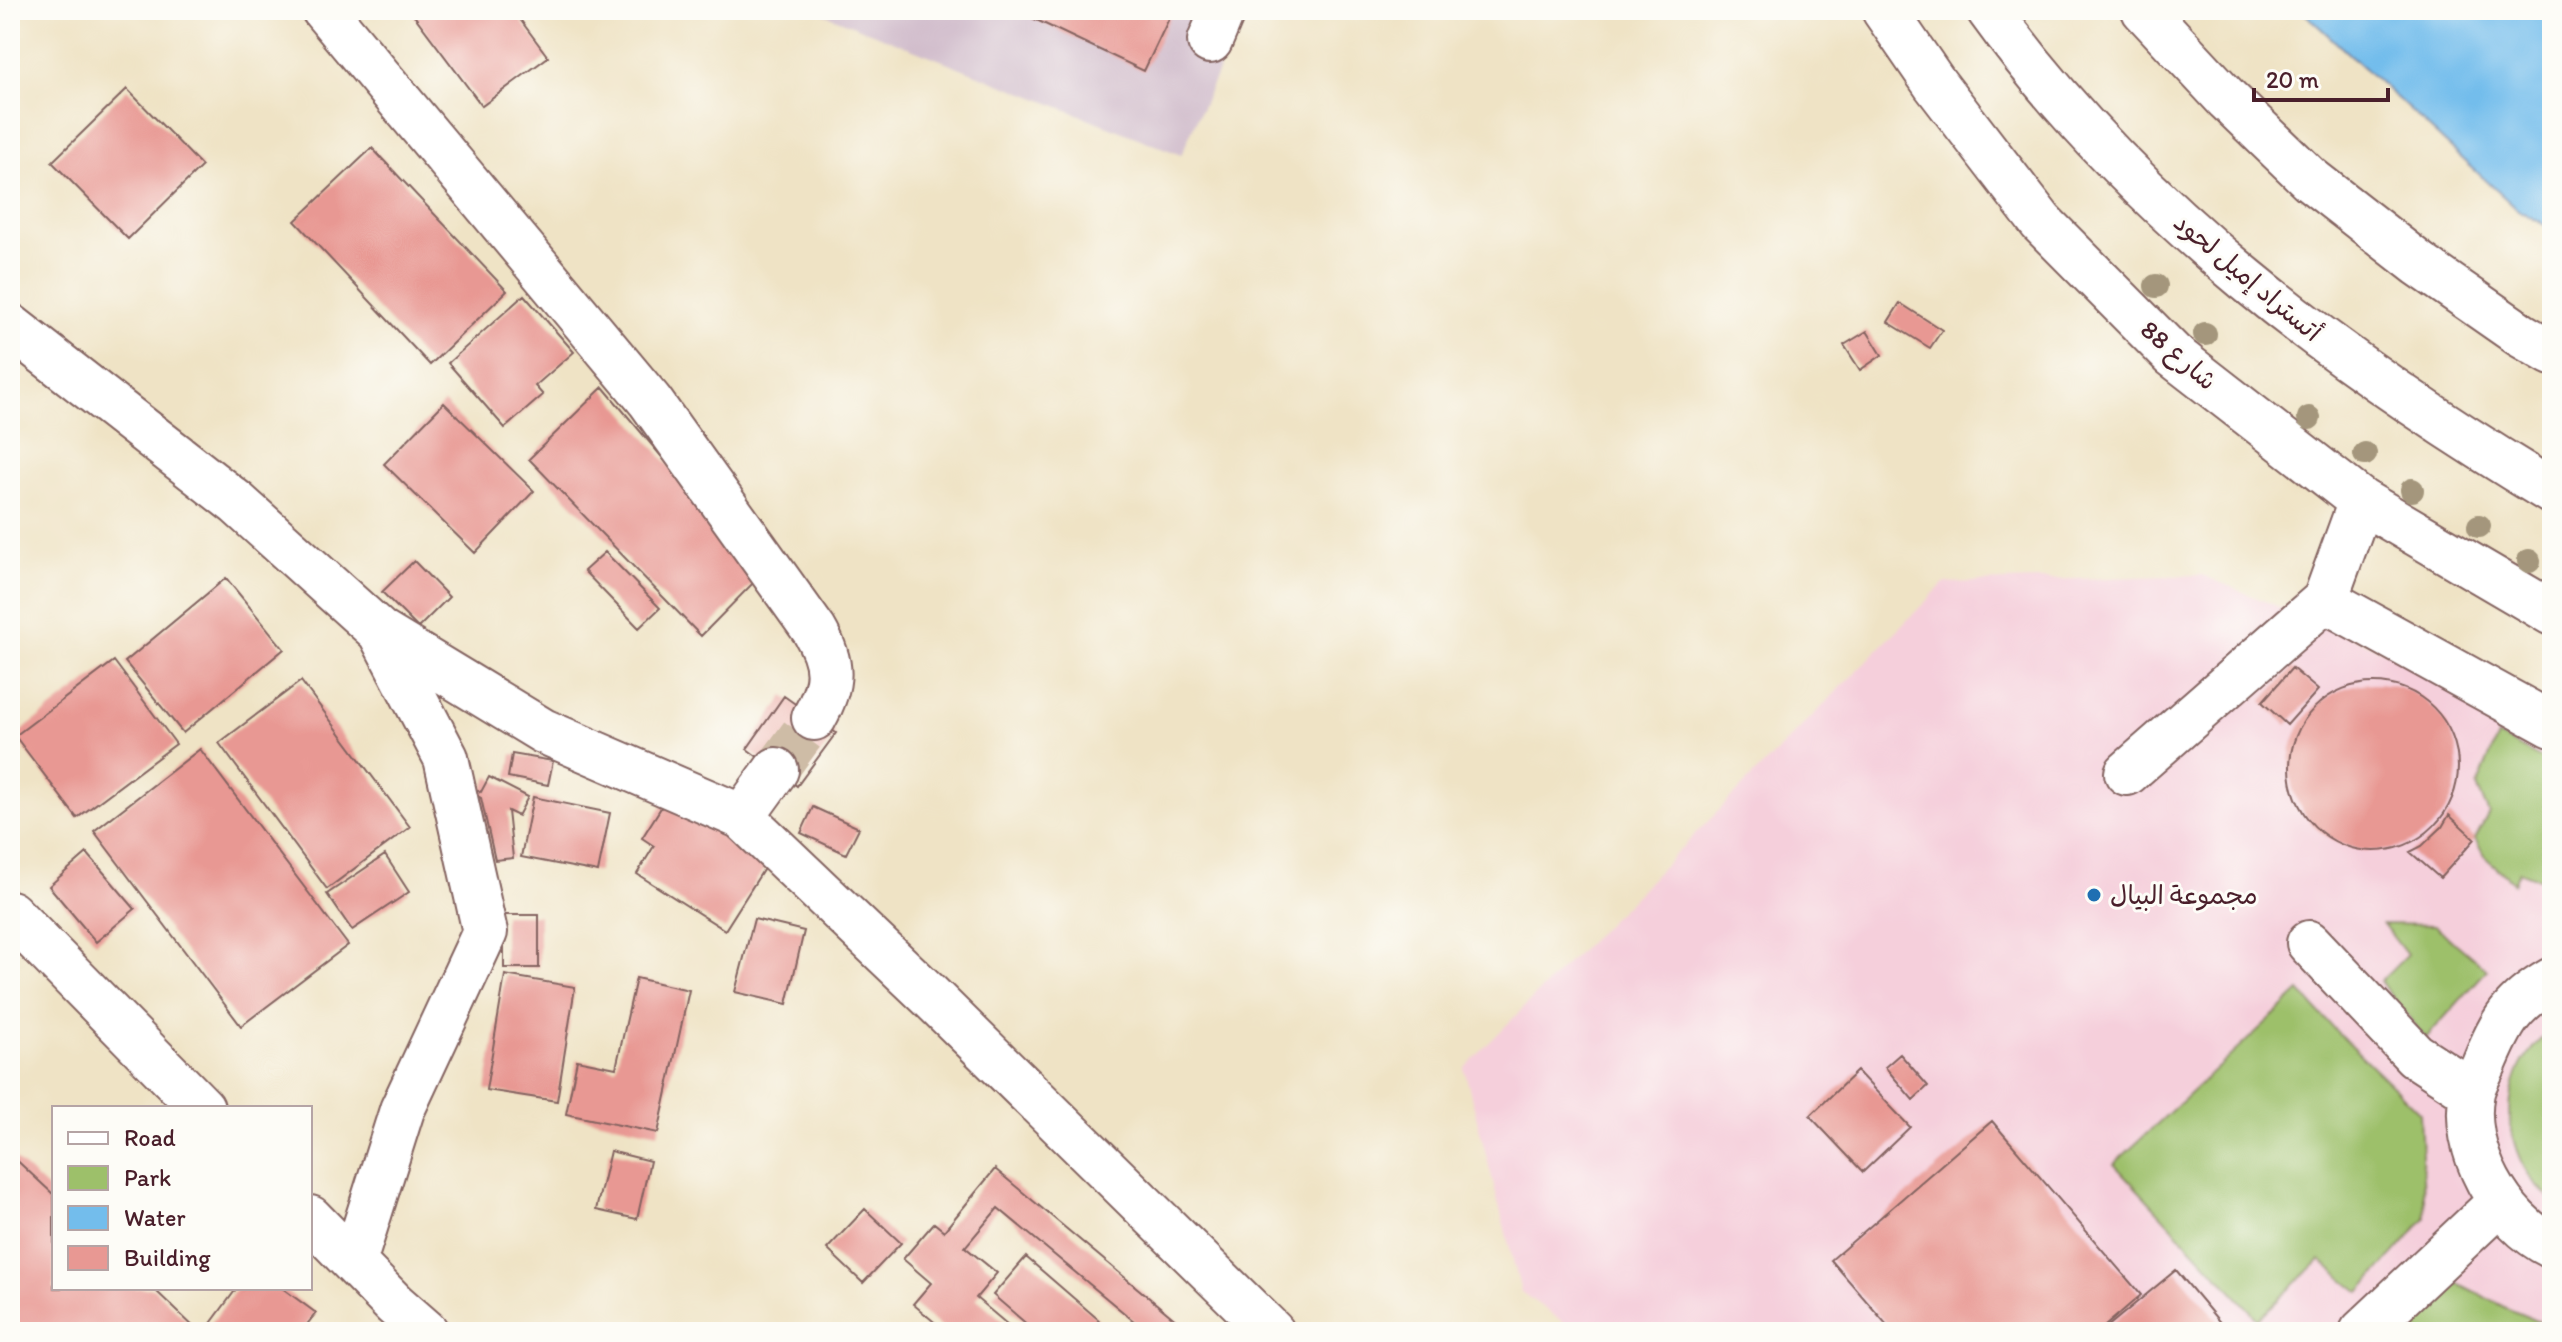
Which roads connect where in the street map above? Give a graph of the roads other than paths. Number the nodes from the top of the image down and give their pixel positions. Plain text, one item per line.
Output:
1 (324, 10) edge
2 (1884, 10) edge
3 (1989, 10) edge
4 (2144, 10) edge
5 (10, 326) edge
6 (2552, 353) edge
7 (2552, 492) edge
8 (2361, 501) junction
9 (2325, 600) junction
10 (2552, 613) edge
11 (380, 632) junction
12 (814, 718) tunnel mouth
13 (2552, 725) edge
14 (776, 770) tunnel mouth
15 (2127, 773) dead end
16 (742, 817) junction
17 (10, 913) edge
18 (2309, 943) dead end
19 (2552, 980) edge
20 (2472, 1092) junction
21 (200, 1106) edge
22 (2500, 1202) junction
23 (312, 1220) edge
24 (2552, 1246) edge
25 (354, 1262) junction
26 (426, 1332) edge
27 (1272, 1332) edge
28 (2362, 1332) edge

1 - 12 main road
2 - 8 main road, شارع 88
3 - 7 main road, أتستراد إميل لحود
4 - 6 main road
5 - 11 main road
8 - 9 main road
8 - 10 main road, شارع 88
9 - 13 main road
9 - 15 main road
11 - 16 main road
11 - 25 main road
14 - 16 main road
16 - 27 main road
17 - 21 main road
18 - 20 main road
19 - 20 main road
20 - 22 main road
22 - 24 main road
22 - 28 main road
23 - 25 main road
25 - 26 main road

